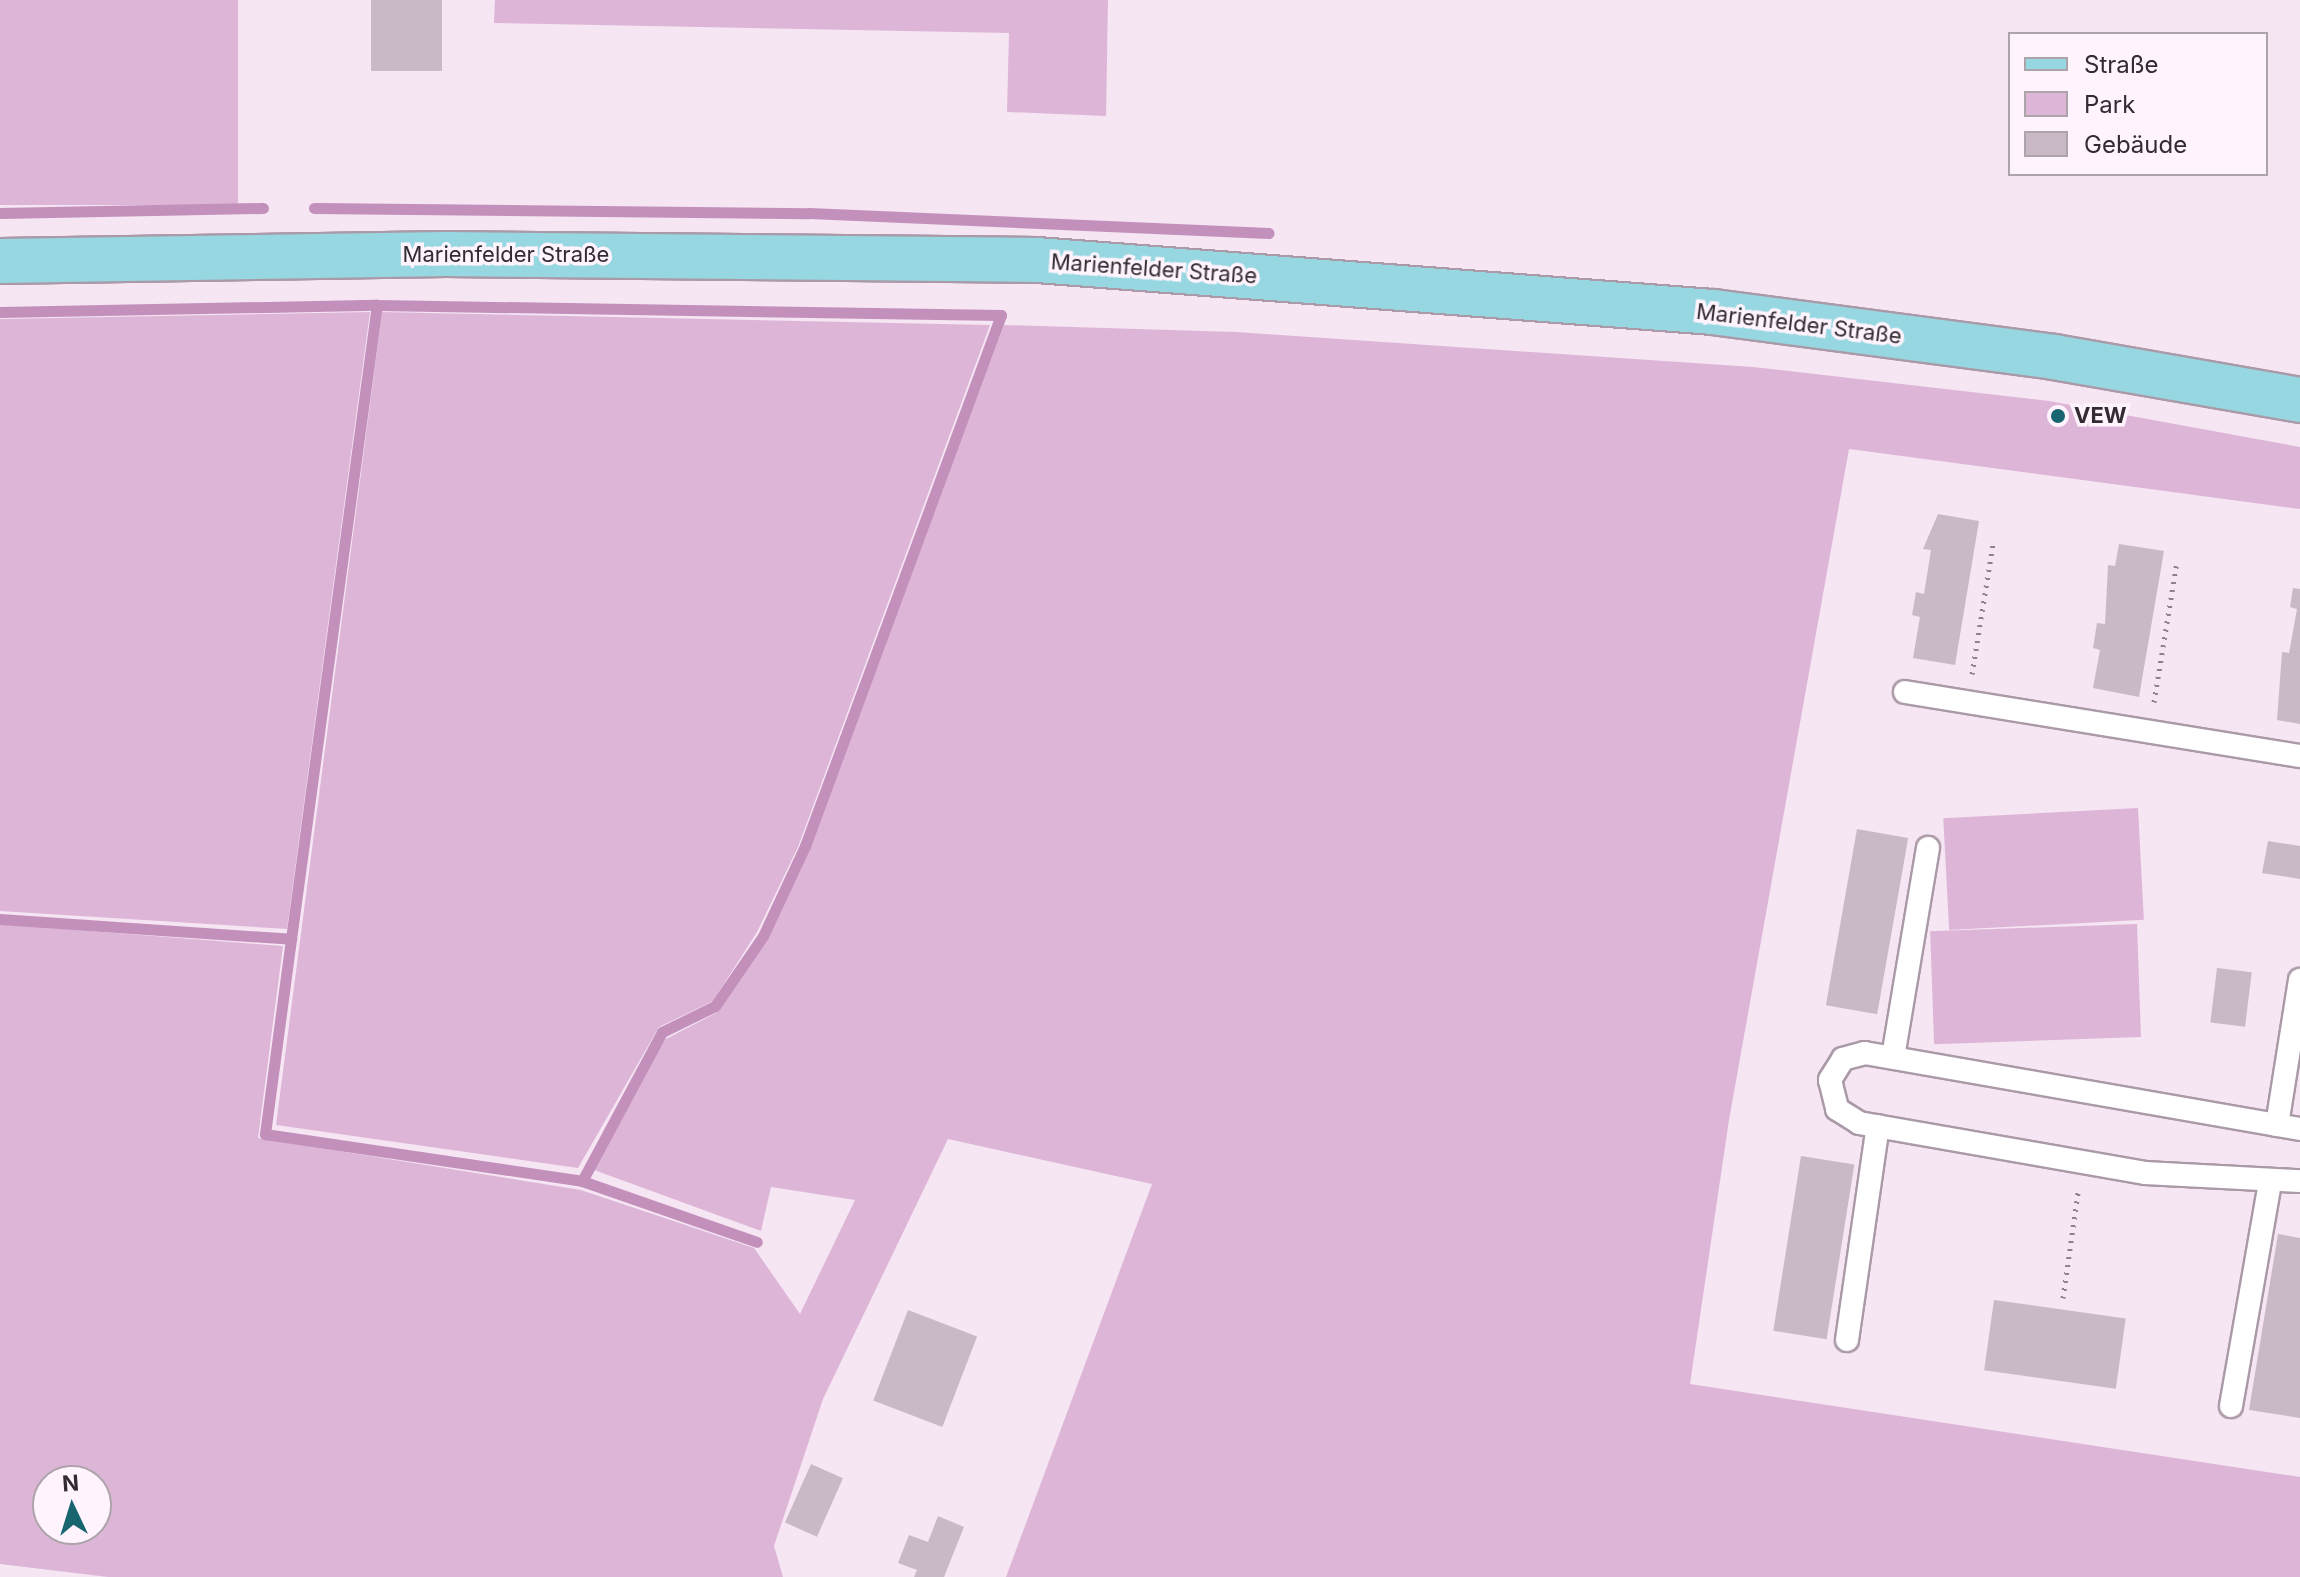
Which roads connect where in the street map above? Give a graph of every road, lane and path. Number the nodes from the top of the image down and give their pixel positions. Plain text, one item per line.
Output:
1 (0, 261) edge
2 (2300, 400) edge
3 (1993, 545) dead end
4 (2177, 561) dead end
5 (1905, 692) dead end
6 (1967, 702) junction
7 (2149, 731) junction
8 (2300, 756) edge
9 (1928, 848) dead end
10 (2300, 980) edge
11 (1893, 1057) junction
12 (2277, 1125) junction
13 (1878, 1126) junction
14 (2300, 1129) edge
15 (2083, 1162) junction
16 (2300, 1181) edge
17 (2270, 1183) junction
18 (2063, 1298) dead end
19 (1847, 1340) dead end
20 (2231, 1406) dead end

1 - 2 main road, Marienfelder Straße
3 - 6 path
4 - 7 path
5 - 6 lane
6 - 7 lane
7 - 8 lane
9 - 11 lane
10 - 12 lane
11 - 12 lane
11 - 13 lane
12 - 14 lane
13 - 15 lane
13 - 19 lane
15 - 17 lane
15 - 18 path
16 - 17 lane
17 - 20 lane

